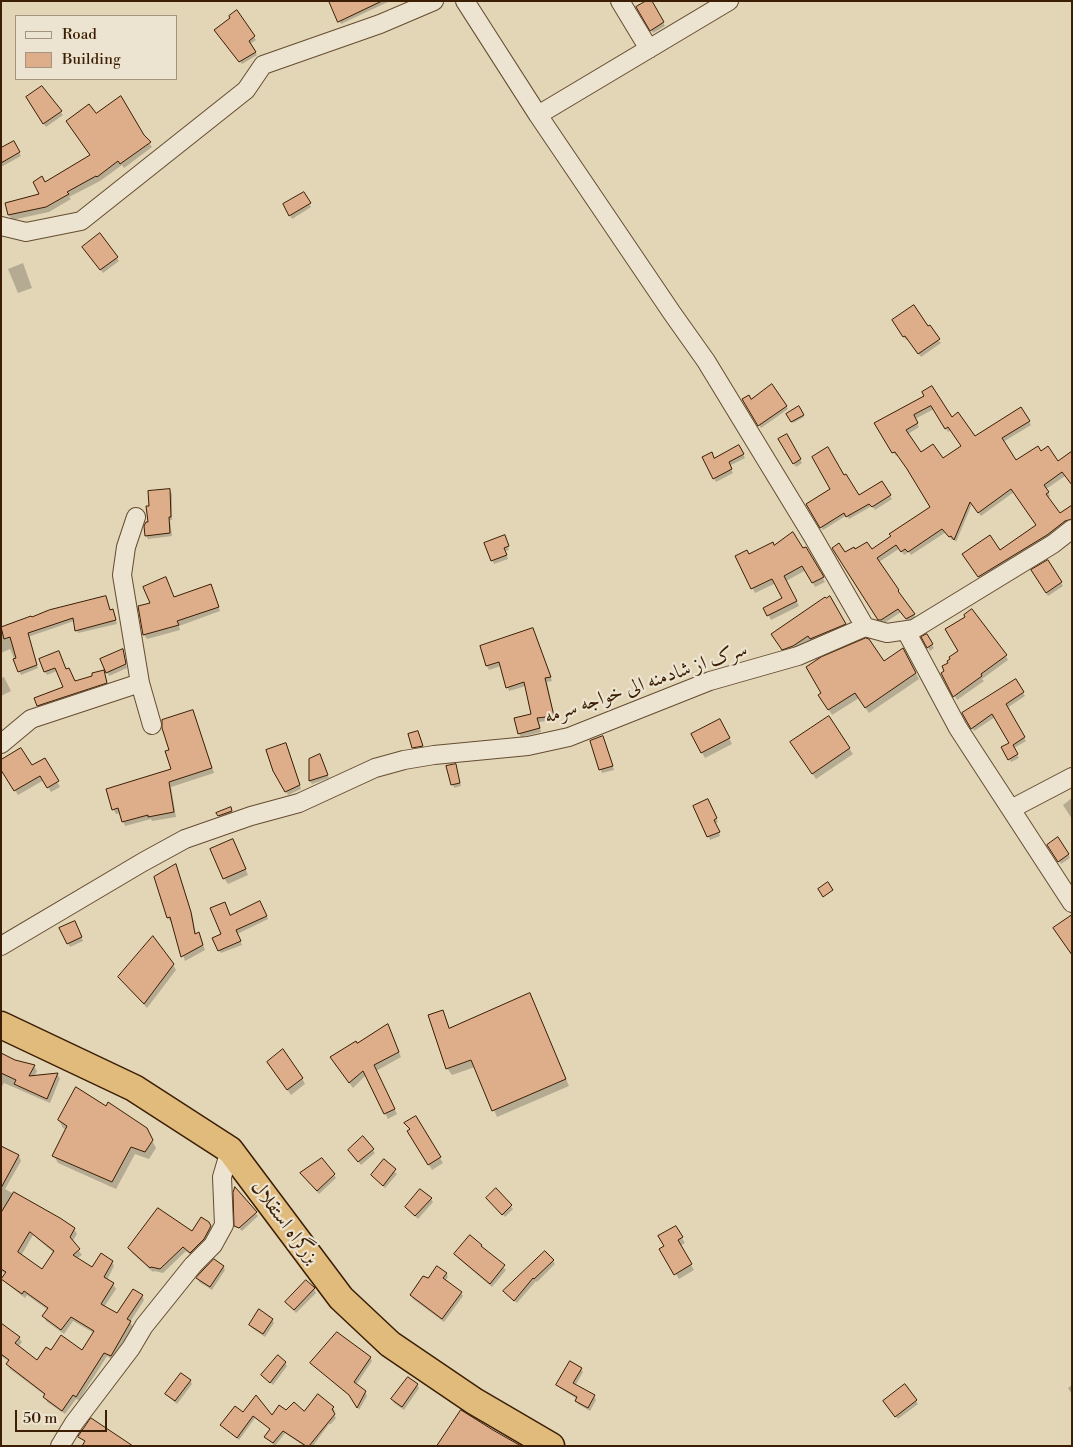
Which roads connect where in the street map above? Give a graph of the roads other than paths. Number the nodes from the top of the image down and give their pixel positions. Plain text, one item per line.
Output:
1 (434, 1) edge
2 (465, 1) edge
3 (620, 1) edge
4 (730, 1) edge
5 (649, 49) junction
6 (538, 115) junction
7 (1, 226) edge
8 (136, 517) dead end
9 (1072, 529) edge
10 (865, 627) junction
11 (906, 631) junction
12 (140, 683) junction
13 (152, 725) dead end
14 (1, 744) edge
15 (1072, 777) edge
16 (1011, 809) junction
17 (1072, 903) edge
18 (1, 946) edge
19 (1, 1025) edge
20 (230, 1150) junction
21 (60, 1446) edge
22 (551, 1446) edge

1 - 7 street
2 - 6 street
3 - 5 street
4 - 5 street
5 - 6 street
6 - 10 street
8 - 12 street
9 - 11 street
10 - 11 street
10 - 18 street, سرک از شادمنه الی خواجه سرمه
11 - 16 street
12 - 13 street
12 - 14 street
15 - 16 street
16 - 17 street
19 - 20 highway, بزرگراه استقلال
20 - 21 street
20 - 22 highway, بزرگراه استقلال

